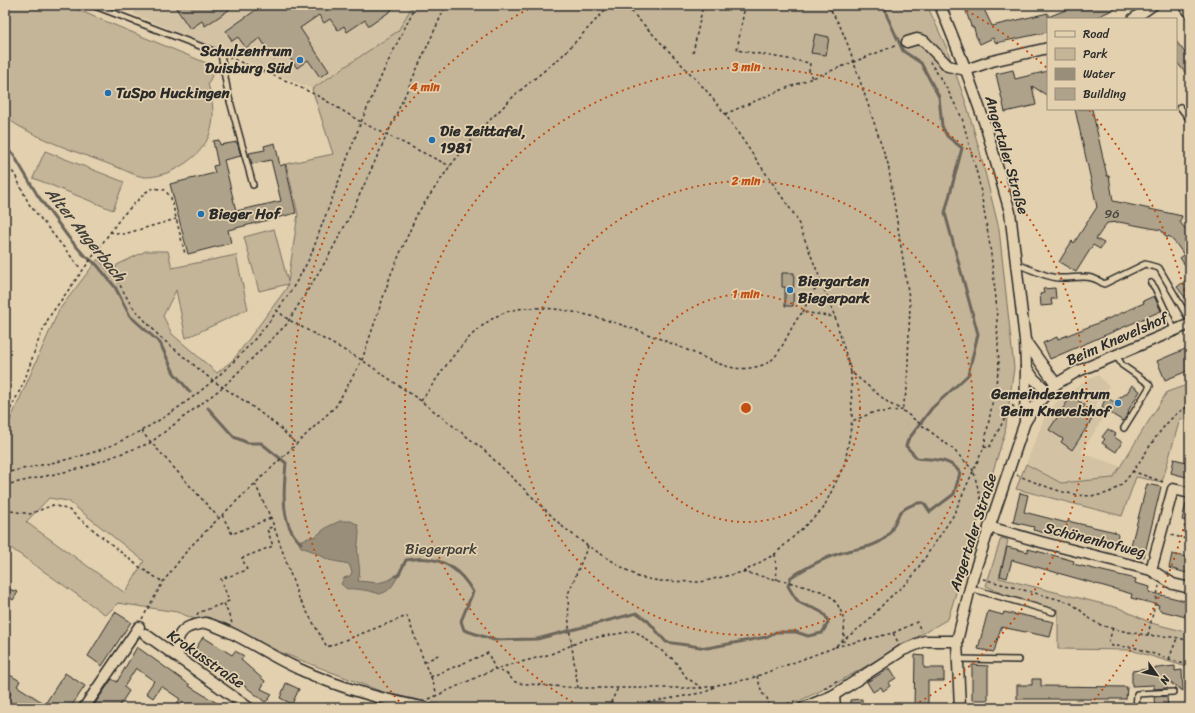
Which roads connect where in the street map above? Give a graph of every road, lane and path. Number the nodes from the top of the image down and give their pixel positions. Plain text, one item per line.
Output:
1 (92, 5) edge
2 (416, 5) edge
3 (446, 5) edge
4 (610, 5) edge
5 (625, 5) edge
6 (703, 5) edge
7 (745, 5) edge
8 (828, 5) edge
9 (940, 5) edge
10 (1153, 5) edge
11 (1184, 5) edge
12 (1190, 13) edge
13 (1134, 18) edge
14 (907, 42) dead end
15 (893, 47) dead end
16 (1047, 48) edge
17 (693, 53) dead end
18 (221, 54) junction
19 (927, 57) dead end
20 (854, 62) junction
21 (966, 70) junction
22 (812, 78) junction
23 (1180, 107) dead end
24 (726, 114) junction
25 (1190, 120) edge
26 (361, 122) junction
27 (387, 135) junction
28 (5, 162) edge
29 (450, 166) junction
30 (253, 185) dead end
31 (176, 219) junction
32 (110, 232) junction
33 (95, 252) junction
34 (185, 254) dead end
35 (1016, 264) junction
36 (82, 270) junction
37 (823, 284) junction
38 (1151, 284) dead end
39 (276, 310) junction
40 (803, 312) junction
41 (835, 317) junction
42 (289, 320) junction
43 (1190, 321) edge
44 (1190, 324) edge
45 (1175, 330) junction
46 (1025, 340) junction
47 (1116, 355) junction
48 (362, 360) junction
49 (1026, 367) junction
50 (851, 372) junction
51 (212, 380) junction
52 (1056, 384) junction
53 (223, 387) junction
54 (1048, 392) junction
55 (421, 402) junction
56 (1190, 406) edge
57 (902, 410) junction
58 (5, 420) edge
59 (852, 420) junction
60 (1025, 422) junction
61 (1124, 428) dead end
62 (141, 431) junction
63 (150, 443) junction
64 (296, 444) junction
65 (984, 447) junction
66 (1132, 471) junction
67 (974, 472) junction
68 (1008, 472) junction
69 (5, 473) edge
70 (256, 484) junction
71 (5, 485) edge
72 (1172, 489) junction
73 (1190, 493) edge
74 (5, 510) edge
75 (222, 515) junction
76 (219, 518) junction
77 (271, 518) junction
78 (274, 526) junction
79 (989, 527) junction
80 (1161, 533) junction
81 (1190, 540) edge
82 (588, 546) junction
83 (775, 554) junction
84 (743, 572) junction
85 (1156, 572) junction
86 (973, 576) junction
87 (777, 580) junction
88 (163, 582) junction
89 (970, 588) junction
90 (1190, 588) edge
91 (224, 603) junction
92 (1054, 612) dead end
93 (195, 625) junction
94 (1113, 628) junction
95 (142, 630) junction
96 (893, 633) junction
97 (231, 635) junction
98 (1148, 635) junction
99 (1177, 638) junction
100 (843, 640) junction
101 (925, 641) junction
102 (957, 641) junction
103 (1190, 642) edge
104 (846, 644) junction
105 (573, 646) junction
106 (833, 647) junction
107 (903, 650) junction
108 (440, 654) dead end
109 (178, 658) junction
110 (958, 659) junction
111 (1169, 659) junction
112 (1019, 660) dead end
113 (425, 662) junction
114 (1190, 666) edge
115 (495, 669) junction
116 (757, 676) junction
117 (430, 677) junction
118 (716, 686) junction
119 (578, 688) junction
120 (618, 688) junction
121 (702, 688) junction
122 (1173, 692) dead end
123 (834, 695) junction
124 (84, 708) edge
125 (249, 708) edge
126 (427, 708) edge
127 (608, 708) edge
128 (618, 708) edge
129 (770, 708) edge
130 (803, 708) edge
131 (835, 708) edge
132 (960, 708) edge
133 (1136, 708) edge

1 - 18 lane
2 - 26 path
3 - 27 path
4 - 29 path
5 - 24 path
6 - 17 path
7 - 22 path
8 - 20 path
9 - 21 street, Angertaler Straße
10 - 13 street
11 - 12 street
14 - 21 street
15 - 20 path
16 - 21 street
18 - 26 path
18 - 30 lane
19 - 65 path
20 - 22 path
20 - 57 path
21 - 35 street, Angertaler Straße
22 - 24 path
23 - 25 lane
24 - 37 path
26 - 27 path
26 - 39 path
27 - 29 path
27 - 42 path
28 - 36 path
29 - 48 path
31 - 32 path
31 - 32 path
31 - 34 path
32 - 33 path
33 - 36 path
33 - 51 path
35 - 43 lane
35 - 46 street, Angertaler Straße
36 - 58 path
37 - 40 path
37 - 41 path
38 - 45 lane
39 - 42 path
39 - 51 path
40 - 41 path
40 - 55 path
41 - 50 path
42 - 48 path
42 - 53 path
44 - 45 street, Beim Knevelshof
45 - 47 street, Beim Knevelshof
46 - 49 street, Angertaler Straße
46 - 52 street, Beim Knevelshof
47 - 52 street, Beim Knevelshof
47 - 61 lane
48 - 55 path
48 - 64 path
49 - 54 street
49 - 60 street, Angertaler Straße
50 - 57 path
50 - 59 path
51 - 53 path
51 - 62 path
52 - 54 street, Beim Knevelshof
53 - 63 path
53 - 64 path
54 - 60 street, Beim Knevelshof
55 - 82 path
56 - 66 path
57 - 59 path
57 - 67 path
59 - 83 path
60 - 65 path
60 - 68 street, Angertaler Straße
62 - 63 path
62 - 69 path
63 - 71 path
63 - 76 path
64 - 70 path
65 - 67 path
66 - 68 path
66 - 72 path
67 - 79 path
67 - 100 path
68 - 79 street, Angertaler Straße
70 - 75 path
70 - 77 path
72 - 73 street
72 - 80 street
74 - 88 path
75 - 76 path
75 - 77 path
76 - 88 path
77 - 78 path
78 - 91 path
78 - 113 path
79 - 85 street, Schönenhofweg
79 - 86 street, Angertaler Straße
80 - 81 path
80 - 85 street
82 - 84 path
82 - 105 path
83 - 84 path
83 - 87 path
84 - 87 path
85 - 90 street, Schönenhofweg
85 - 98 path
86 - 89 street, Angertaler Straße
86 - 94 path
87 - 100 path
88 - 95 path
89 - 92 lane
89 - 102 street, Angertaler Straße
91 - 93 path
91 - 97 path
93 - 97 street
93 - 109 street
94 - 98 path
94 - 111 path
95 - 109 street, Krokusstraße
95 - 124 street
96 - 101 path
96 - 104 path
96 - 107 path
97 - 126 street
98 - 99 path
99 - 103 path
99 - 111 path
100 - 104 path
100 - 106 path
101 - 102 street
101 - 107 street
102 - 110 street, Angertaler Straße
104 - 106 path
105 - 115 path
105 - 119 path
105 - 121 path
106 - 116 path
107 - 123 street
108 - 113 path
109 - 125 street, Krokusstraße
110 - 112 lane
110 - 132 street, Angertaler Straße
111 - 114 path
113 - 117 path
115 - 117 path
115 - 117 path
115 - 119 path
116 - 118 path
116 - 129 path
118 - 121 path
118 - 128 path
119 - 120 path
120 - 121 path
120 - 127 path
122 - 133 lane
123 - 130 street
123 - 131 street

